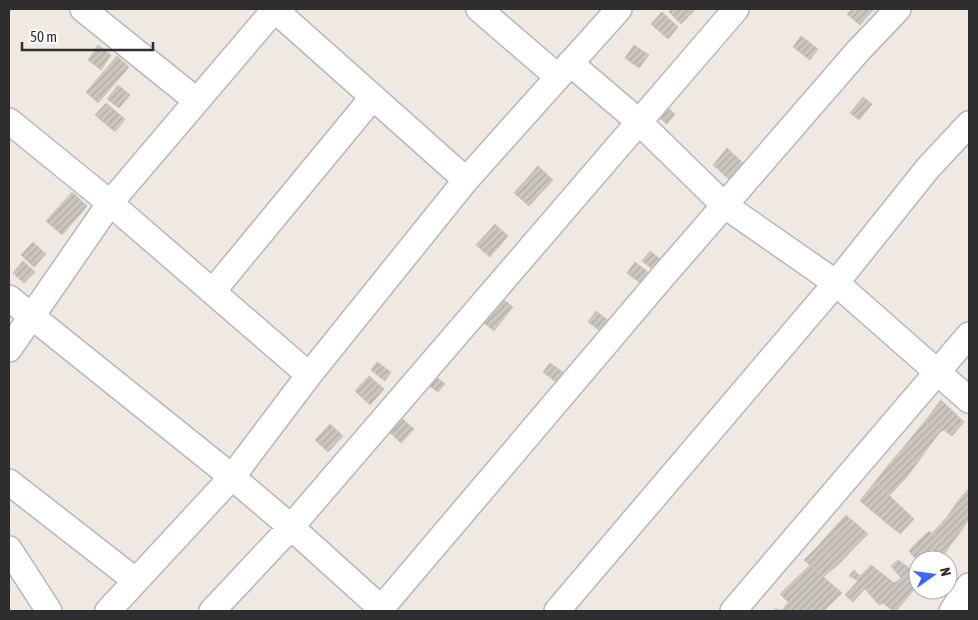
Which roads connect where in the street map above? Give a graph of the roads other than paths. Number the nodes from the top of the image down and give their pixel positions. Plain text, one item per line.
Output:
1 (83, 9) edge
2 (274, 9) edge
3 (479, 9) edge
4 (619, 9) edge
5 (736, 9) edge
6 (898, 9) edge
7 (564, 70) junction
8 (373, 97) junction
9 (197, 101) junction
10 (9, 121) edge
11 (638, 121) junction
12 (969, 124) edge
13 (466, 180) junction
14 (110, 203) junction
15 (724, 205) junction
16 (836, 283) junction
17 (213, 291) junction
18 (9, 298) edge
19 (31, 315) junction
20 (969, 335) edge
21 (9, 349) edge
22 (938, 372) junction
23 (309, 374) junction
24 (969, 400) edge
25 (232, 477) junction
26 (9, 482) edge
27 (292, 527) junction
28 (9, 549) edge
29 (136, 581) junction
30 (969, 586) edge
31 (49, 611) edge
32 (108, 611) edge
33 (212, 611) edge
34 (381, 611) edge
35 (557, 611) edge
36 (733, 611) edge
37 (952, 611) edge

1 - 9 street
2 - 8 street
2 - 9 street
3 - 7 street
4 - 7 street
5 - 11 street
6 - 15 street
7 - 11 street
7 - 13 street
8 - 13 street
8 - 17 street
9 - 14 street
10 - 14 street
11 - 15 street
11 - 27 street
12 - 16 street
13 - 23 street
14 - 17 street
14 - 19 street
15 - 16 street
15 - 34 street
16 - 22 street
16 - 35 street
17 - 23 street
18 - 19 street
19 - 21 street
19 - 25 street
20 - 22 street
22 - 24 street
22 - 36 street
23 - 25 street
25 - 27 street
25 - 29 street
26 - 29 street
27 - 33 street
27 - 34 street
28 - 31 street
29 - 32 street
30 - 37 street

